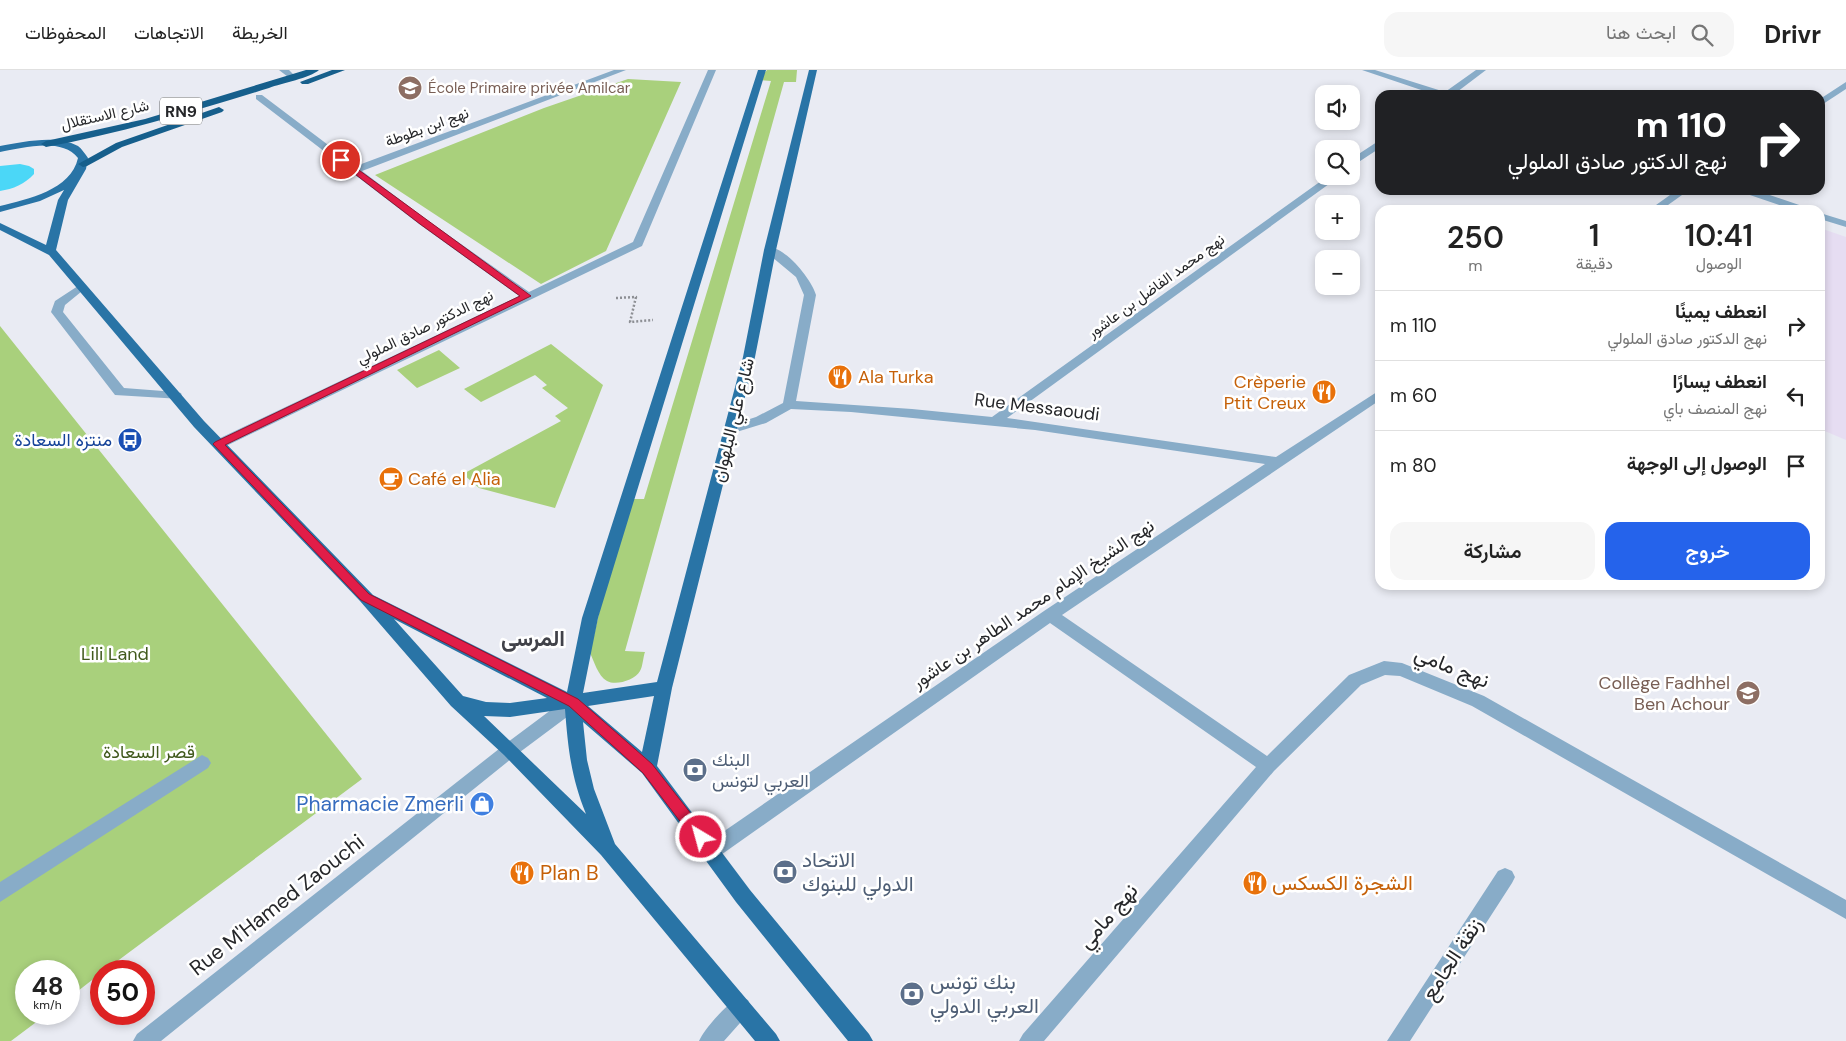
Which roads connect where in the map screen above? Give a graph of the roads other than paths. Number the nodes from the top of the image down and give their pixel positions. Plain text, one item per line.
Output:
1 (283, 70) edge
2 (315, 70) edge
3 (341, 70) edge
4 (622, 70) edge
5 (712, 70) edge
6 (762, 70) edge
7 (813, 70) edge
8 (1366, 70) edge
9 (1482, 70) edge
10 (1846, 76) edge
11 (292, 77) junction
12 (1846, 84) edge
13 (1430, 90) edge
14 (1453, 90) edge
15 (259, 96) junction
16 (1825, 99) edge
17 (0, 137) edge
18 (29, 144) junction
19 (46, 144) junction
20 (1375, 147) edge
21 (0, 149) edge
22 (1360, 158) edge
23 (83, 164) junction
24 (355, 170) junction
25 (76, 176) junction
26 (1322, 185) edge
27 (1676, 195) edge
28 (1760, 195) edge
29 (1662, 205) edge
30 (1789, 205) edge
31 (0, 209) edge
32 (1825, 218) edge
33 (1846, 224) edge
34 (0, 226) edge
35 (50, 250) junction
36 (770, 250) junction
37 (81, 286) junction
38 (527, 296) junction
39 (176, 396) junction
40 (1375, 397) edge
41 (790, 405) junction
42 (996, 420) junction
43 (730, 430) junction
44 (219, 444) junction
45 (1279, 462) junction
46 (365, 597) junction
47 (1050, 615) junction
48 (664, 688) junction
49 (457, 701) junction
50 (574, 702) junction
51 (510, 750) junction
52 (202, 763) dead end
53 (1268, 766) junction
54 (648, 768) junction
55 (608, 849) junction
56 (711, 851) junction
57 (1504, 877) dead end
58 (0, 893) edge
59 (1846, 910) edge
60 (741, 1007) junction
61 (144, 1041) edge
62 (710, 1041) edge
63 (769, 1041) edge
64 (862, 1041) edge
65 (1030, 1041) edge
66 (1398, 1041) edge

1 - 11 street
2 - 11 highway, شارع الاستقلال / RN9
3 - 15 highway, شارع الاستقلال / RN9
4 - 24 street, نهج ابن بطوطة
5 - 38 street, نهج الدكتور صادق الملولي
6 - 50 main road
7 - 36 main road, شارع علي البلهوان
8 - 13 street
9 - 14 street
10 - 12 street
11 - 19 highway, شارع الاستقلال / RN9
12 - 16 street
15 - 23 highway, شارع الاستقلال / RN9
15 - 24 street
17 - 18 main road
18 - 19 main road, RN9
18 - 21 main road, RN9
19 - 23 main road, RN9
20 - 22 street
23 - 25 main road
24 - 38 street
25 - 31 main road
25 - 35 main road
26 - 42 street, نهج محمد الفاضل بن عاشور
27 - 29 street
28 - 30 street
32 - 33 street
34 - 35 main road
35 - 37 main road
36 - 41 street
36 - 43 main road, شارع علي البلهوان
37 - 39 main road
37 - 39 street
38 - 44 street, نهج الدكتور صادق الملولي
39 - 44 main road
40 - 45 street, نهج الشيخ الإمام محمد الطاهر بن عاشور
41 - 42 street, Rue Messaoudi
41 - 43 street
42 - 45 street, Rue Messaoudi
43 - 48 main road, شارع علي البلهوان
44 - 46 main road
45 - 47 street, نهج الشيخ الإمام محمد الطاهر بن عاشور
46 - 49 main road
46 - 50 main road
47 - 53 street
47 - 56 street, نهج الشيخ الإمام محمد الطاهر بن عاشور
48 - 50 main road
48 - 54 main road, شارع علي البلهوان
49 - 50 main road
49 - 51 main road
50 - 51 street
50 - 54 main road
50 - 55 main road
51 - 55 main road
51 - 61 street, Rue M'Hamed Zaouchi
52 - 58 street
53 - 59 street, نهج مامي
53 - 65 street, نهج مامي
54 - 56 main road
55 - 60 main road
56 - 64 main road
57 - 66 street, زنقة الجامع
60 - 62 street
60 - 63 main road

